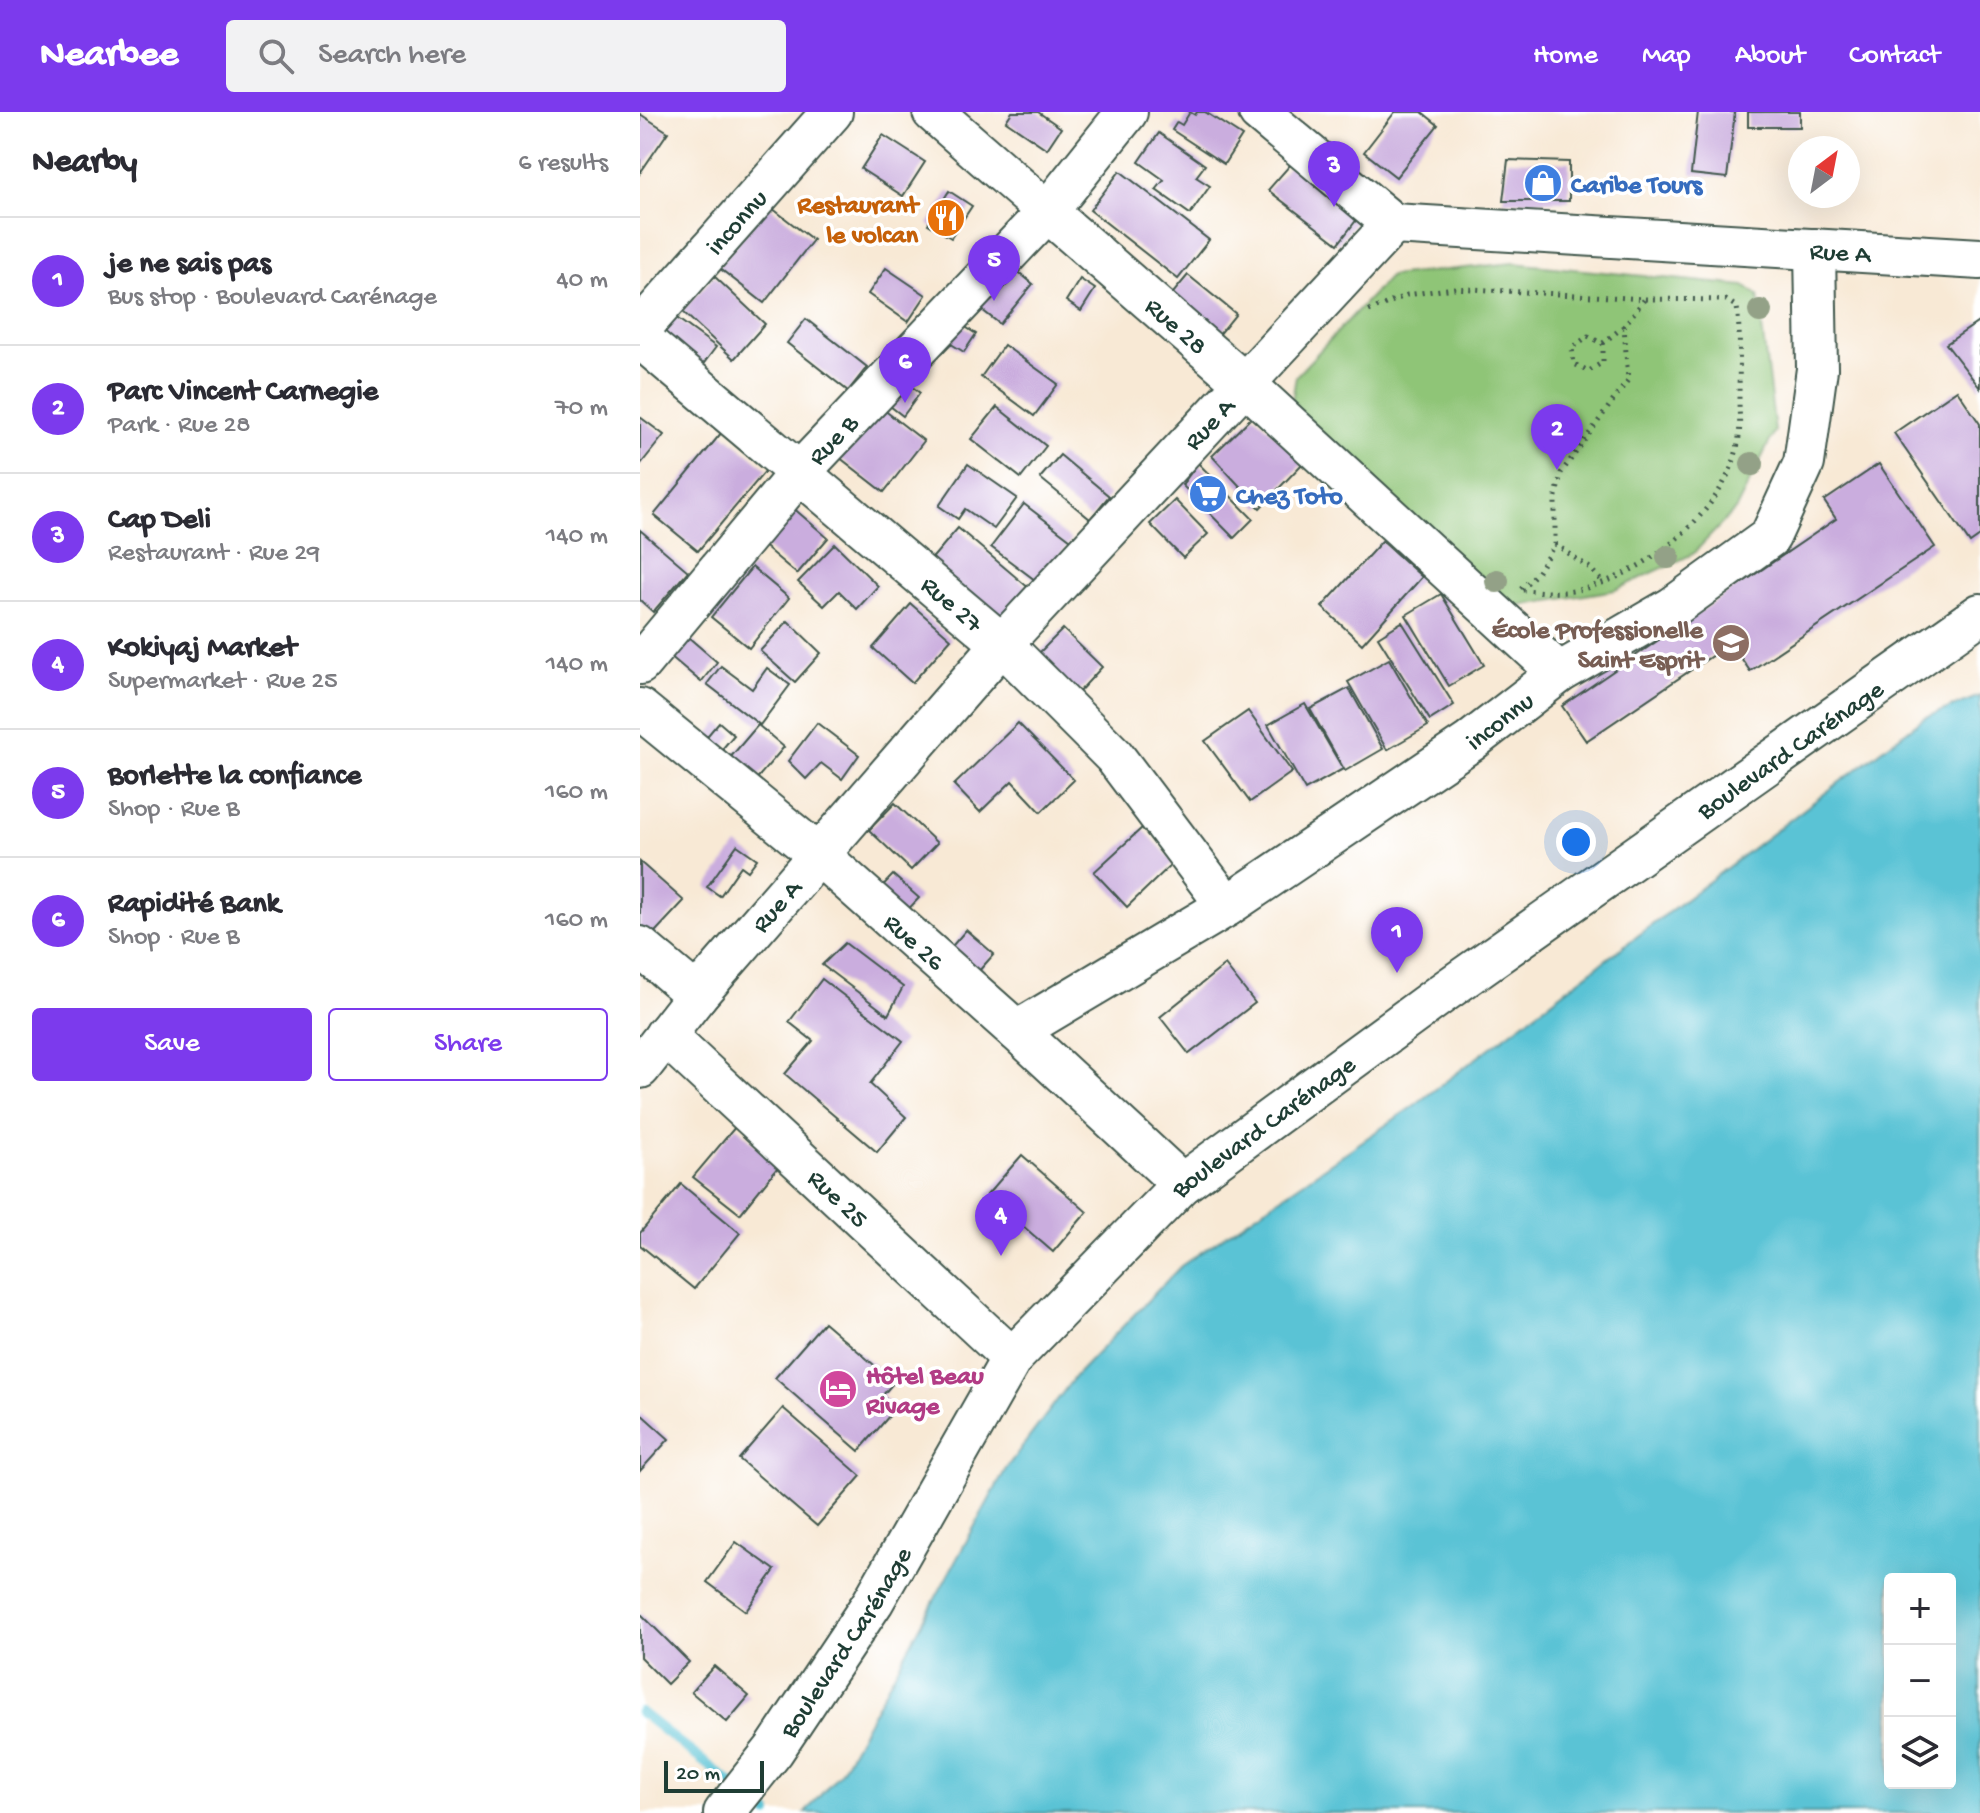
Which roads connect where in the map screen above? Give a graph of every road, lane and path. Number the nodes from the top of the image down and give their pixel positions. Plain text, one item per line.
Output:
1 (832, 112) edge
2 (933, 112) edge
3 (1127, 112) edge
4 (1259, 112) edge
5 (1047, 212) junction
6 (1393, 224) junction
7 (1815, 249) junction
8 (1980, 259) edge
9 (1645, 299) junction
10 (1369, 311) dead end
11 (1624, 326) junction
12 (640, 329) edge
13 (640, 338) edge
14 (1603, 344) junction
15 (1243, 382) junction
16 (800, 472) junction
17 (1555, 544) junction
18 (1509, 580) dead end
19 (1603, 583) junction
20 (1520, 590) junction
21 (1980, 614) edge
22 (1002, 644) junction
23 (640, 664) edge
24 (1559, 673) junction
25 (640, 709) edge
26 (819, 855) junction
27 (1227, 906) junction
28 (640, 947) edge
29 (697, 995) junction
30 (1017, 1031) junction
31 (665, 1035) junction
32 (640, 1068) edge
33 (1182, 1184) junction
34 (1012, 1358) junction
35 (724, 1813) edge

1 - 12 street, inconnu
2 - 5 street, Rue 28
3 - 5 street, Rue B
4 - 6 street
5 - 15 street, Rue 28
5 - 16 street, Rue B
6 - 7 street, Rue A
6 - 15 street, Rue A
7 - 8 street, Rue A
7 - 24 street, inconnu
9 - 10 path
9 - 11 path
9 - 19 path
11 - 14 path
11 - 17 path
13 - 16 street, Rue 27
14 - 14 path
15 - 22 street, Rue A
15 - 24 street, Rue 28
16 - 22 street, Rue 27
16 - 23 street, Rue B
17 - 19 path
17 - 20 path
18 - 20 path
19 - 20 path
21 - 33 street, Boulevard Carénage
22 - 26 street, Rue A
22 - 27 street, Rue 27
24 - 27 street, inconnu
25 - 26 street, Rue 26
26 - 29 street, Rue A
26 - 30 street, Rue 26
27 - 30 street, inconnu
28 - 29 street
29 - 31 street, Rue A
30 - 33 street, Rue 26
31 - 32 street, Rue A
31 - 34 street, Rue 25
33 - 34 street, Boulevard Carénage
34 - 35 street, Boulevard Carénage

